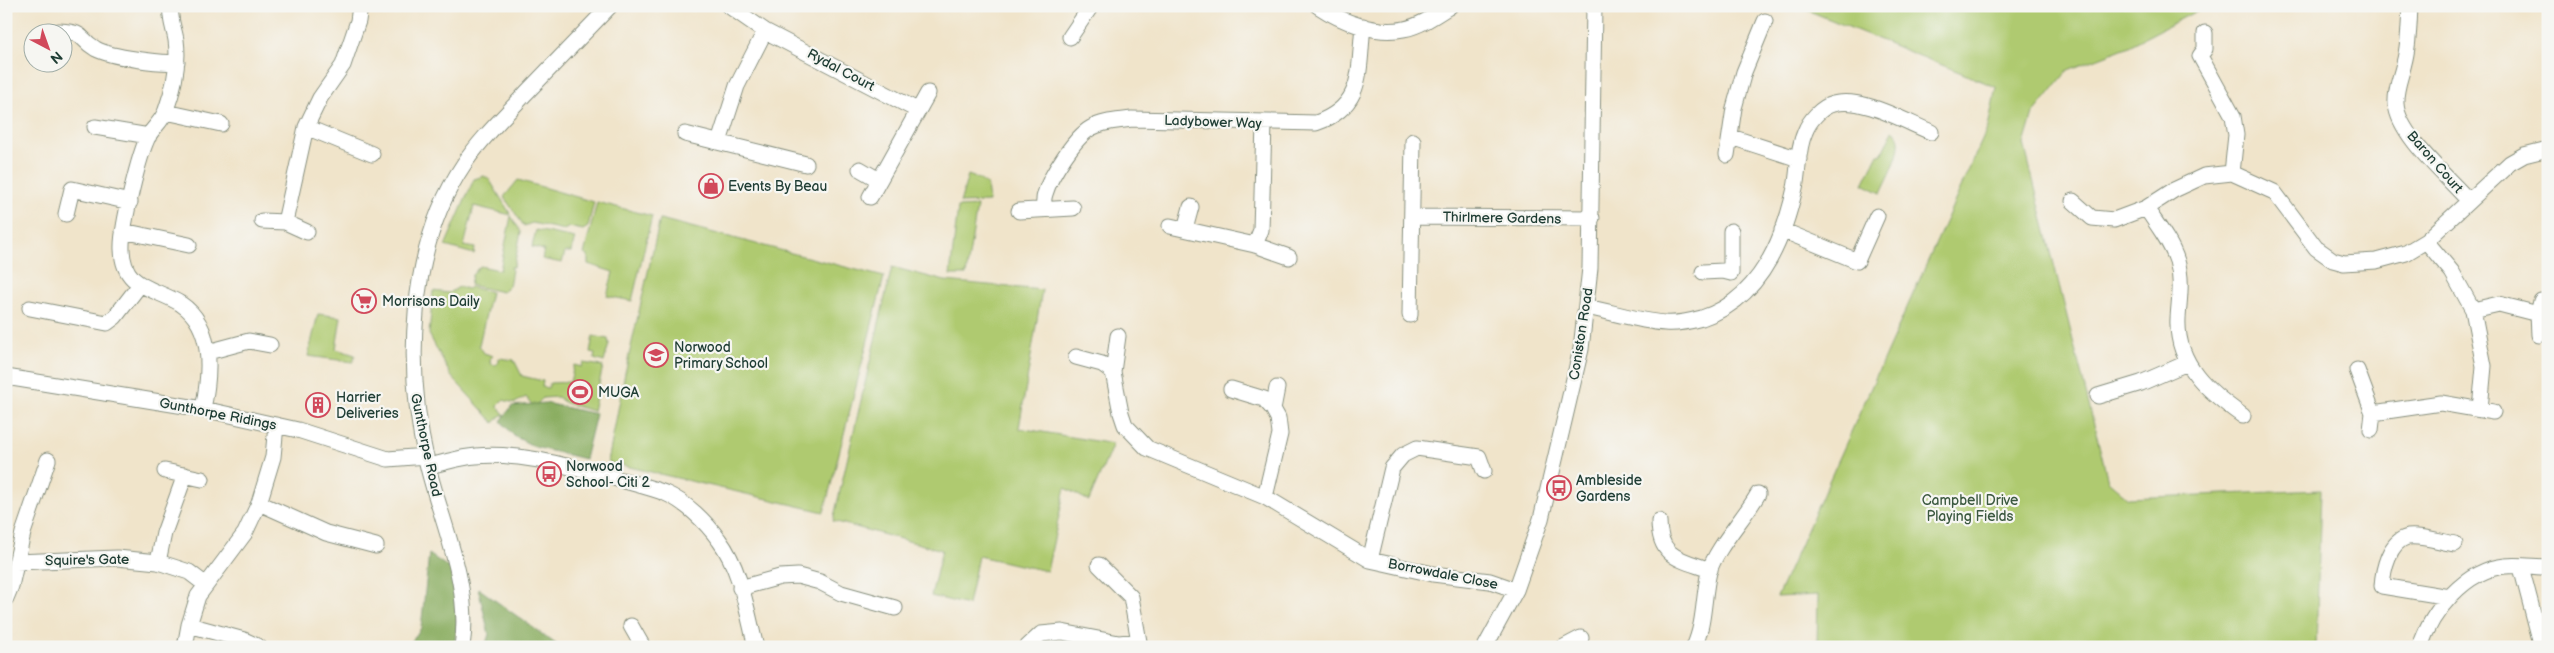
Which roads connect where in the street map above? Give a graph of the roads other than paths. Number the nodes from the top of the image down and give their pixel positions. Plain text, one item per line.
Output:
1 (171, 6) edge
2 (360, 6) edge
3 (728, 6) edge
4 (1091, 6) edge
5 (1318, 6) edge
6 (1450, 6) edge
7 (1594, 6) edge
8 (2410, 6) edge
9 (601, 9) edge
10 (1765, 21) dead end
11 (1363, 26) junction
12 (765, 30) junction
13 (72, 32) edge
14 (2205, 33) dead end
15 (1070, 37) dead end
16 (177, 62) junction
17 (928, 93) dead end
18 (917, 110) junction
19 (166, 112) junction
20 (1264, 123) junction
21 (221, 124) dead end
22 (95, 127) dead end
23 (306, 127) junction
24 (1930, 132) dead end
25 (685, 134) dead end
26 (149, 136) junction
27 (1731, 137) junction
28 (1413, 141) dead end
29 (719, 142) junction
30 (2548, 149) edge
31 (372, 154) dead end
32 (1727, 154) dead end
33 (1799, 159) junction
34 (806, 164) dead end
35 (860, 169) dead end
36 (2232, 173) junction
37 (879, 180) junction
38 (870, 197) dead end
39 (2468, 200) junction
40 (2073, 201) dead end
41 (130, 202) junction
42 (1191, 207) dead end
43 (1073, 208) dead end
44 (2146, 208) junction
45 (1044, 209) junction
46 (1019, 211) dead end
47 (66, 214) dead end
48 (1877, 216) dead end
49 (1412, 217) junction
50 (1592, 218) junction
51 (262, 221) dead end
52 (285, 222) junction
53 (1782, 230) junction
54 (123, 231) junction
55 (1731, 231) dead end
56 (307, 232) dead end
57 (2426, 241) junction
58 (190, 246) dead end
59 (1254, 246) junction
60 (1289, 257) dead end
61 (1703, 272) dead end
62 (1731, 273) junction
63 (139, 286) junction
64 (1750, 289) junction
65 (1586, 307) junction
66 (30, 308) dead end
67 (2473, 310) junction
68 (1410, 315) dead end
69 (2539, 335) dead end
70 (1118, 336) dead end
71 (270, 345) dead end
72 (208, 352) junction
73 (1076, 357) dead end
74 (2187, 363) junction
75 (2357, 370) dead end
76 (1113, 372) junction
77 (6, 377) edge
78 (1277, 388) dead end
79 (1231, 389) dead end
80 (2098, 396) dead end
81 (203, 409) junction
82 (1273, 409) junction
83 (2373, 413) junction
84 (2243, 416) dead end
85 (276, 425) junction
86 (2371, 430) dead end
87 (48, 460) dead end
88 (427, 461) junction
89 (165, 471) dead end
90 (1484, 471) dead end
91 (185, 475) junction
92 (202, 479) dead end
93 (1758, 494) dead end
94 (1265, 497) junction
95 (259, 503) junction
96 (1659, 521) dead end
97 (2455, 544) dead end
98 (376, 546) dead end
99 (1370, 560) junction
100 (16, 562) junction
101 (158, 562) junction
102 (1099, 565) dead end
103 (2521, 566) junction
104 (2548, 567) edge
105 (1710, 570) junction
106 (206, 585) junction
107 (740, 588) junction
108 (1516, 590) junction
109 (2449, 597) junction
110 (6, 598) edge
111 (895, 608) dead end
112 (189, 625) junction
113 (631, 626) dead end
114 (1581, 638) dead end
115 (1140, 644) edge
116 (185, 647) edge
117 (259, 647) edge
118 (462, 647) edge
119 (642, 647) edge
120 (756, 647) edge
121 (1027, 647) edge
122 (1485, 647) edge
123 (1564, 647) edge
124 (1694, 647) edge
125 (2420, 647) edge
126 (2542, 647) edge

1 - 16 street
2 - 23 street
3 - 12 street, Rydal Court
4 - 15 street
5 - 11 street
6 - 11 street
7 - 50 street, Coniston Road
8 - 39 street, Baron Court
9 - 88 street, Gunthorpe Road
10 - 27 street
11 - 20 street, Ladybower Way
12 - 18 street, Rydal Court
12 - 29 street
13 - 16 street
14 - 36 street
16 - 19 street
17 - 18 street
18 - 37 street
19 - 21 street
19 - 26 street
20 - 45 street, Ladybower Way
20 - 59 street
22 - 26 street
23 - 31 street
23 - 52 street
24 - 33 street
25 - 29 street
26 - 41 street
27 - 32 street
27 - 33 street
28 - 49 street
29 - 34 street
30 - 39 street, Baron Court
33 - 53 street
35 - 37 street
36 - 44 street
36 - 57 street, Baron Court
37 - 38 street
39 - 57 street, Baron Court
40 - 44 street
41 - 47 street
41 - 54 street
42 - 59 street
43 - 45 street
44 - 74 street
45 - 46 street
48 - 53 street
49 - 50 street, Thirlmere Gardens
49 - 68 street
50 - 65 street, Coniston Road
51 - 52 street
52 - 56 street
53 - 64 street
54 - 58 street
54 - 63 street
55 - 62 street
57 - 67 street
59 - 60 street
61 - 62 street
62 - 64 street
63 - 66 street
63 - 72 street
64 - 65 street
65 - 108 street, Coniston Road
67 - 69 street
67 - 83 street
70 - 76 street, Borrowdale Close
71 - 72 street
72 - 81 street
73 - 76 street
74 - 80 street
74 - 84 street
75 - 83 street
76 - 94 street, Borrowdale Close
77 - 81 street, Gunthorpe Ridings
78 - 82 street
79 - 82 street
81 - 85 street, Gunthorpe Ridings
82 - 94 street
83 - 86 street
85 - 88 street, Gunthorpe Ridings
85 - 95 street
87 - 100 street
88 - 107 street
88 - 118 street, Gunthorpe Road
89 - 91 street
90 - 99 street, Borrowdale Close
91 - 92 street
91 - 101 street
93 - 105 street
94 - 99 street, Borrowdale Close
95 - 98 street
95 - 106 street
96 - 105 street
97 - 109 street
99 - 108 street, Borrowdale Close
100 - 101 street, Squire's Gate
100 - 110 street
101 - 106 street, Squire's Gate
102 - 115 street
103 - 104 street
103 - 109 street
103 - 126 street
105 - 124 street
106 - 112 street
107 - 111 street
107 - 120 street
108 - 122 street, Coniston Road
109 - 125 street
112 - 116 street
112 - 117 street
113 - 119 street
114 - 123 street
115 - 121 street

